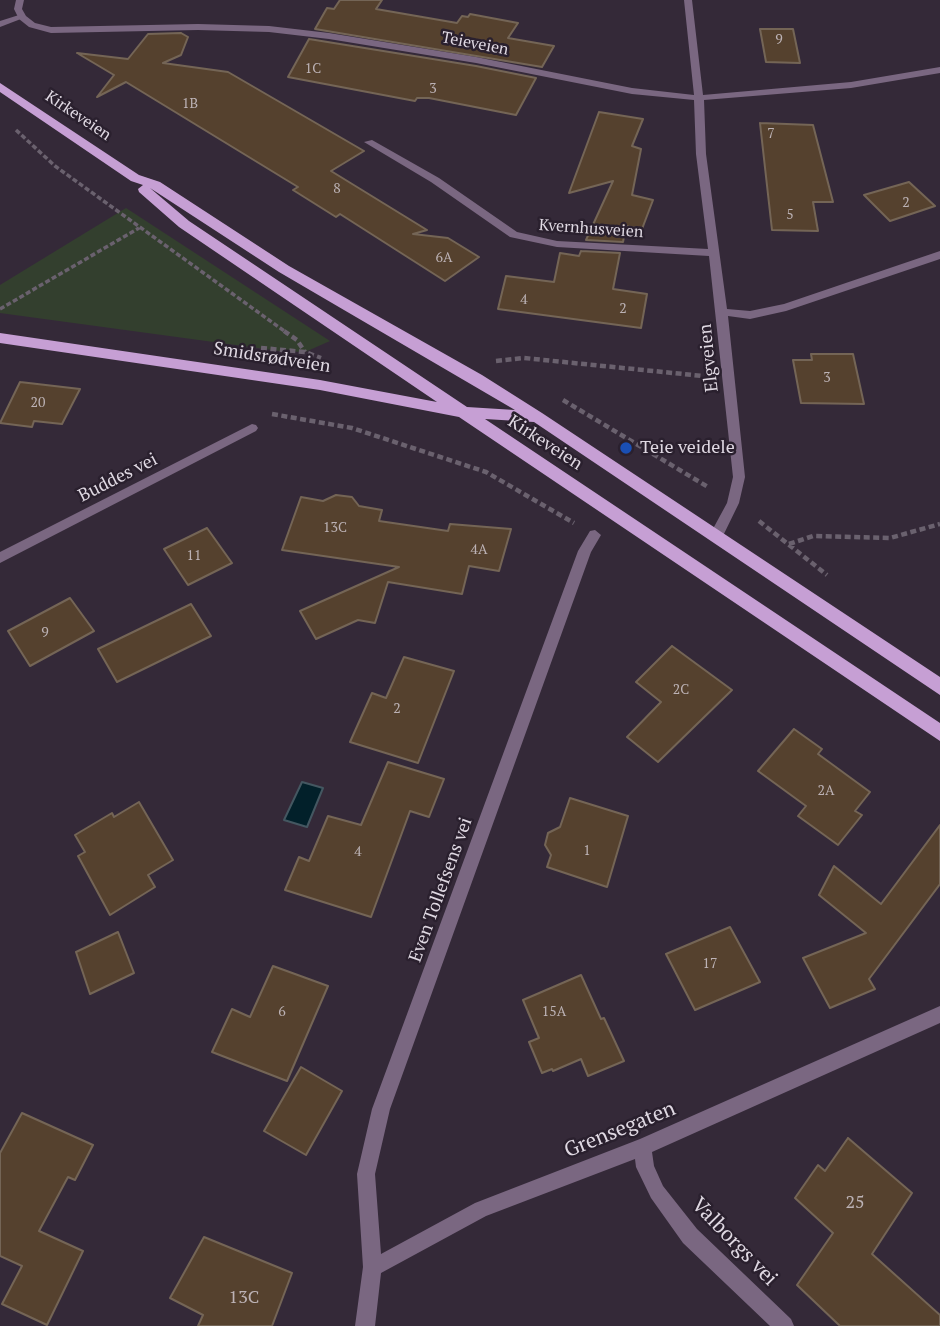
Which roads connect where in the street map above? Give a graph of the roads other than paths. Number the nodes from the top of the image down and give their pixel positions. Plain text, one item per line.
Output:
1 (19, 0) edge
2 (688, 0) edge
3 (22, 17) junction
4 (0, 24) edge
5 (940, 70) edge
6 (0, 86) edge
7 (699, 98) junction
8 (369, 142) dead end
9 (135, 178) junction
10 (714, 253) junction
11 (940, 255) edge
12 (722, 312) junction
13 (0, 338) edge
14 (461, 412) junction
15 (537, 417) junction
16 (252, 428) dead end
17 (595, 535) road end
18 (715, 538) junction
19 (0, 558) edge
20 (940, 687) edge
21 (940, 733) edge
22 (940, 1014) edge
23 (643, 1147) junction
24 (372, 1267) junction
25 (365, 1326) edge
26 (784, 1326) edge

1 - 3 street
2 - 7 street
3 - 4 street
3 - 7 street, Teieveien
5 - 7 street, Teieveien
6 - 9 main road, Kirkeveien
7 - 10 street
8 - 10 street, Kvernhusveien
9 - 14 main road, Kirkeveien
9 - 15 main road, Kirkeveien
10 - 12 street
11 - 12 street, Elgveien
12 - 18 street, Elgveien
13 - 14 main road, Smidsrødveien
14 - 15 main road, Smidsrødveien
14 - 21 main road, Kirkeveien
15 - 18 main road, Kirkeveien
16 - 19 street, Buddes vei
17 - 24 street, Even Tollefsens vei
18 - 20 main road, Kirkeveien
22 - 23 street, Grensegaten
23 - 24 street, Grensegaten
23 - 26 street, Valborgs vei
24 - 25 street

